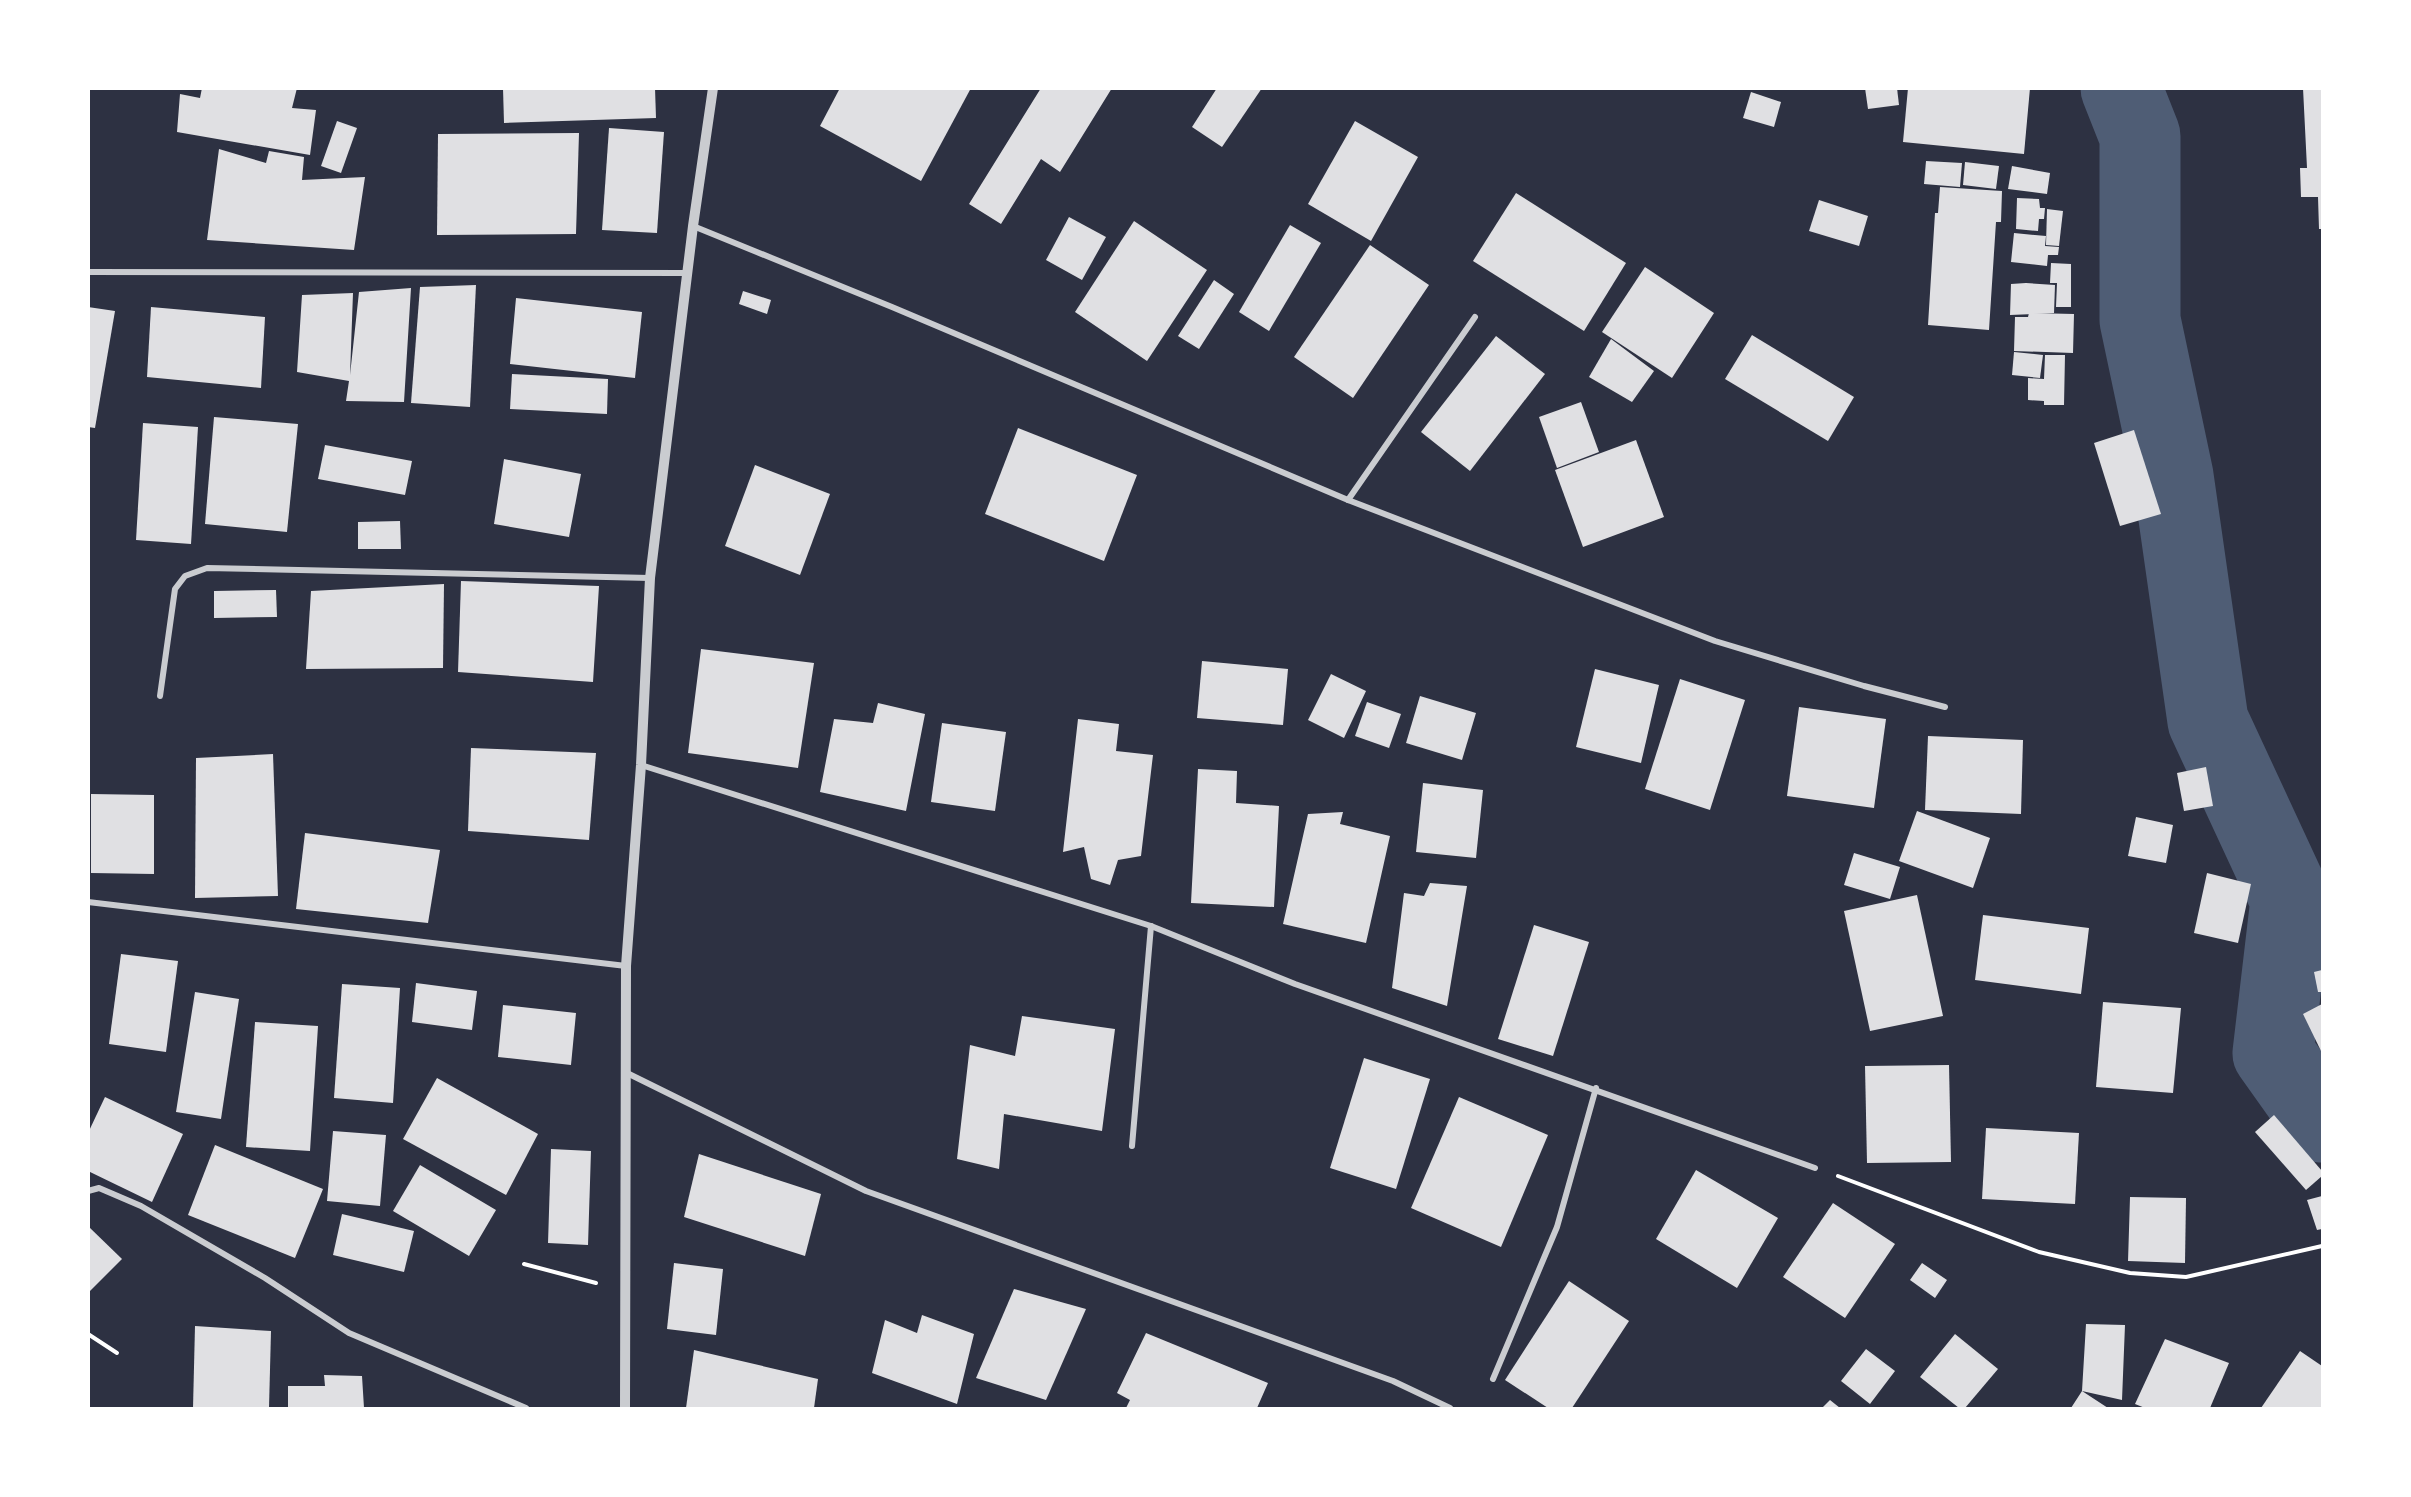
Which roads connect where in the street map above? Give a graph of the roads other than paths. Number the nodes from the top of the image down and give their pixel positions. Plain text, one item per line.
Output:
1 (713, 88) edge
2 (693, 226) junction
3 (88, 272) edge
4 (688, 273) junction
5 (1475, 317) dead end
6 (1348, 500) junction
7 (650, 578) junction
8 (160, 696) dead end
9 (1945, 707) dead end
10 (641, 765) junction
11 (88, 902) edge
12 (1151, 926) junction
13 (626, 966) junction
14 (627, 1073) junction
15 (1596, 1088) junction
16 (1132, 1146) dead end
17 (1815, 1168) road end
18 (88, 1191) edge
19 (1493, 1379) dead end
20 (526, 1408) edge
21 (625, 1408) edge
22 (1450, 1408) edge

1 - 2 street
2 - 4 street
2 - 6 street
3 - 4 street
4 - 7 street
5 - 6 street
6 - 9 street
7 - 8 street
7 - 10 street
10 - 12 street
10 - 13 street
11 - 13 street
12 - 15 street
12 - 16 street
13 - 14 street
14 - 21 street
14 - 22 street
15 - 17 street
15 - 19 street
18 - 20 street

